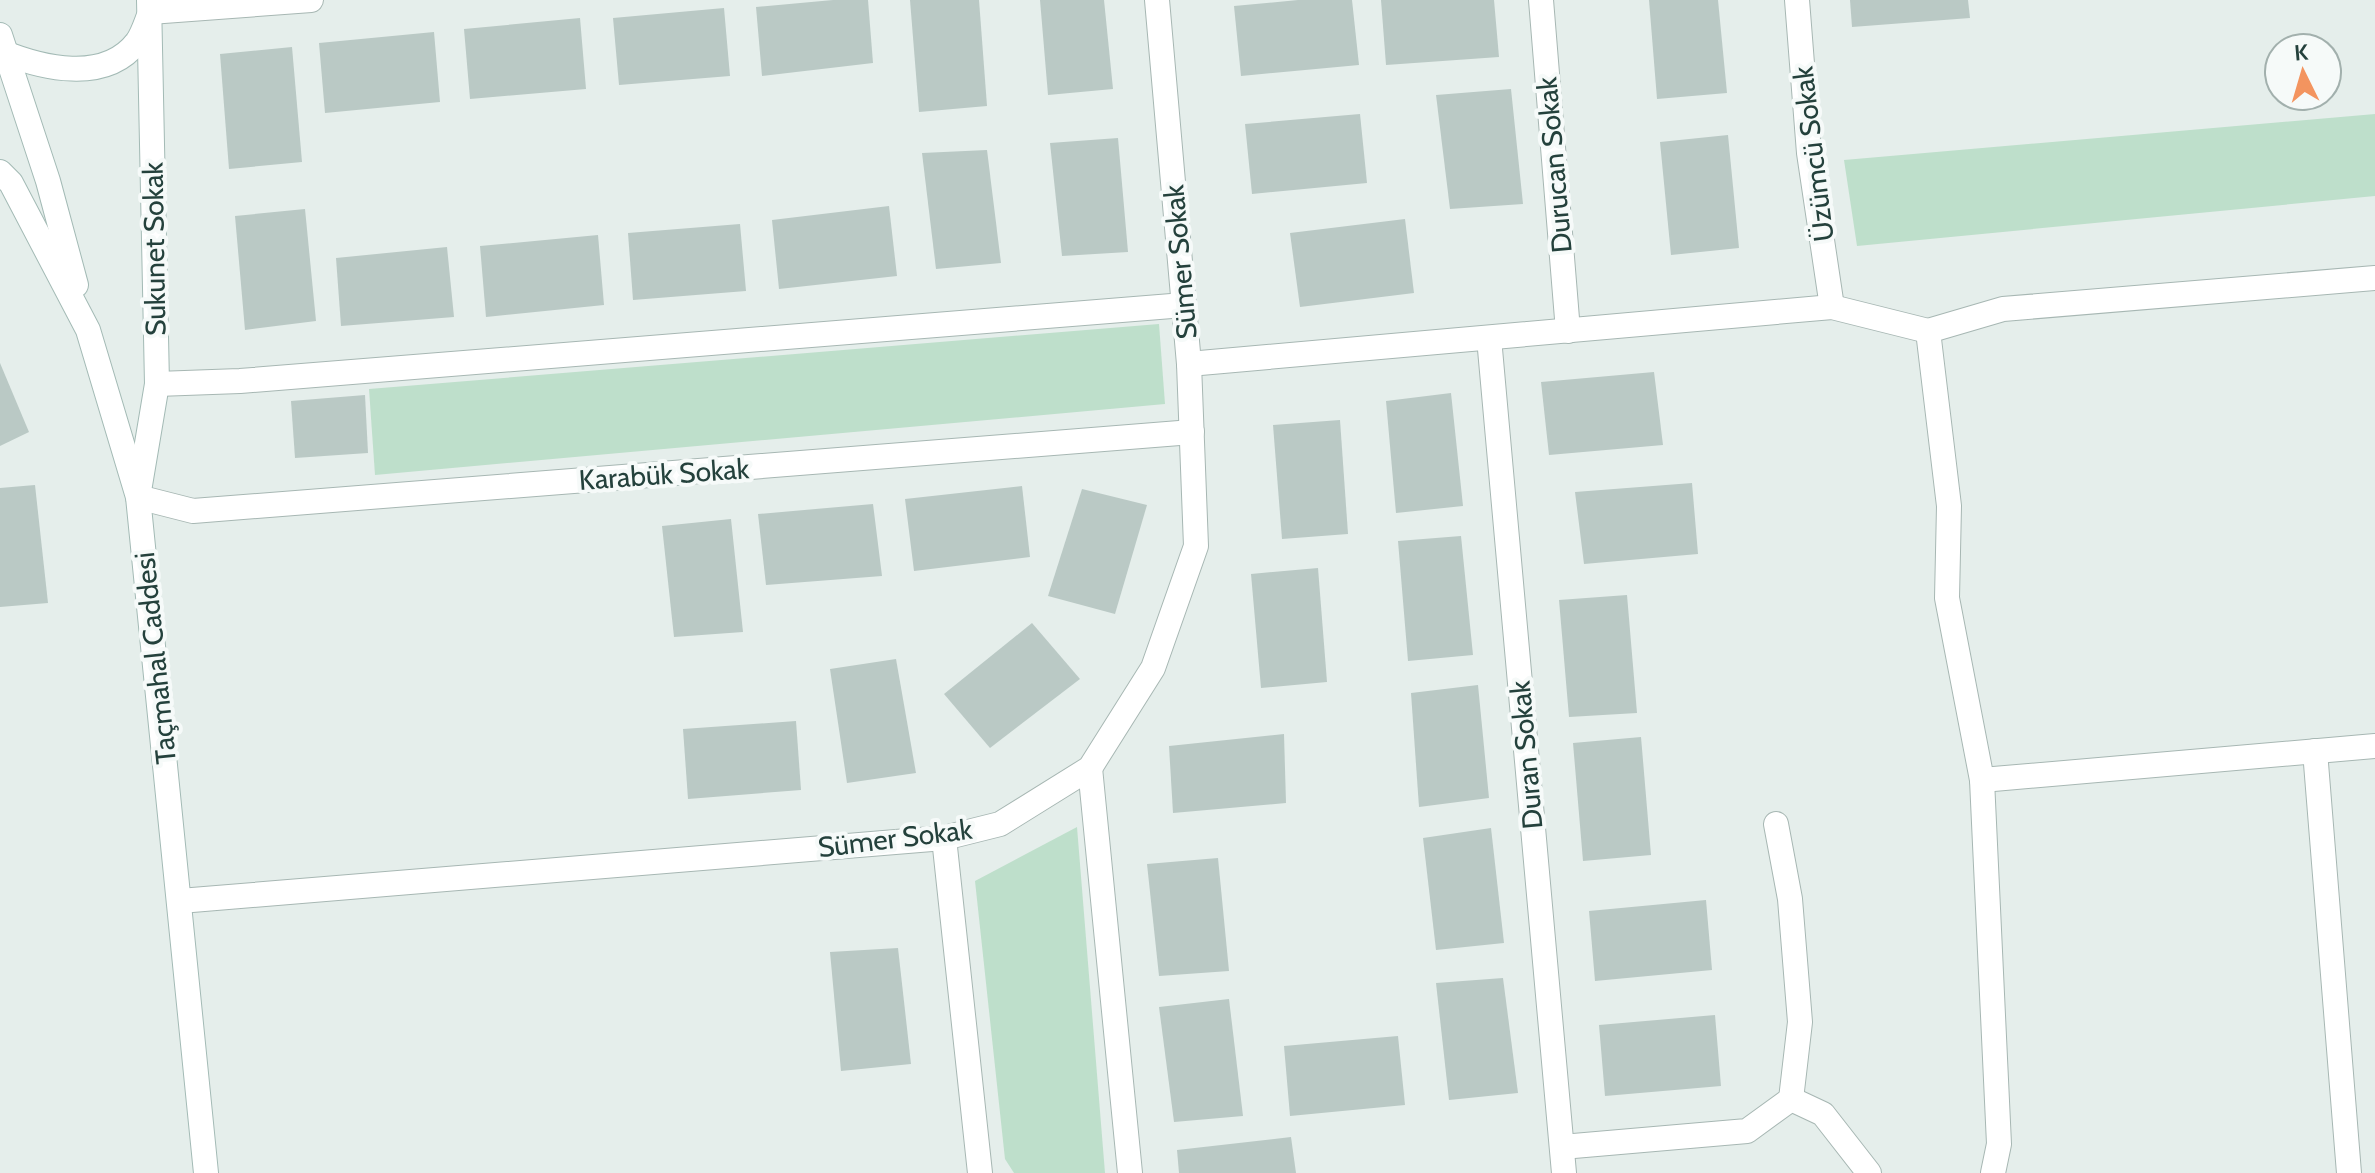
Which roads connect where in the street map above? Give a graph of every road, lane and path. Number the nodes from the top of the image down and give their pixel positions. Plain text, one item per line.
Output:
1 (311, 0) edge
2 (1157, 0) edge
3 (1541, 0) edge
4 (1797, 0) edge
5 (150, 6) edge
6 (2, 46) edge
7 (0, 172) edge
8 (2375, 278) edge
9 (1184, 305) junction
10 (1832, 307) junction
11 (88, 330) junction
12 (1568, 331) junction
13 (1928, 331) junction
14 (1489, 338) junction
15 (1189, 364) junction
16 (157, 384) junction
17 (1192, 432) junction
18 (138, 497) junction
19 (2375, 746) edge
20 (2315, 751) junction
21 (1090, 768) junction
22 (1982, 780) junction
23 (1776, 824) dead end
24 (944, 838) junction
25 (180, 901) junction
26 (1791, 1099) junction
27 (1562, 1147) junction
28 (981, 1170) edge
29 (206, 1173) edge
30 (1130, 1173) edge
31 (1564, 1173) edge
32 (1869, 1173) edge
33 (1993, 1173) edge
34 (2349, 1173) edge

1 - 5 street
2 - 9 street, Sümer Sokak
3 - 12 street, Durucan Sokak
4 - 10 street, Üzümcü Sokak
5 - 6 street
5 - 16 street, Sukunet Sokak
6 - 11 street
7 - 11 street, Taçmahal Caddesi
8 - 13 street
9 - 15 street, Sümer Sokak
9 - 16 street
10 - 12 street
10 - 13 street
11 - 18 street, Taçmahal Caddesi
12 - 14 street
13 - 22 street
14 - 15 street
14 - 27 street, Duran Sokak
15 - 17 street, Sümer Sokak
16 - 18 street, Sukunet Sokak
17 - 18 street, Karabük Sokak
17 - 21 street, Sümer Sokak
18 - 25 street, Taçmahal Caddesi
19 - 20 street
20 - 22 street
20 - 34 street
21 - 24 street, Sümer Sokak
21 - 30 street
22 - 33 street
23 - 26 street
24 - 25 street, Sümer Sokak
24 - 28 street
25 - 29 street, Taçmahal Caddesi
26 - 27 street
26 - 32 street
27 - 31 street, Duran Sokak

